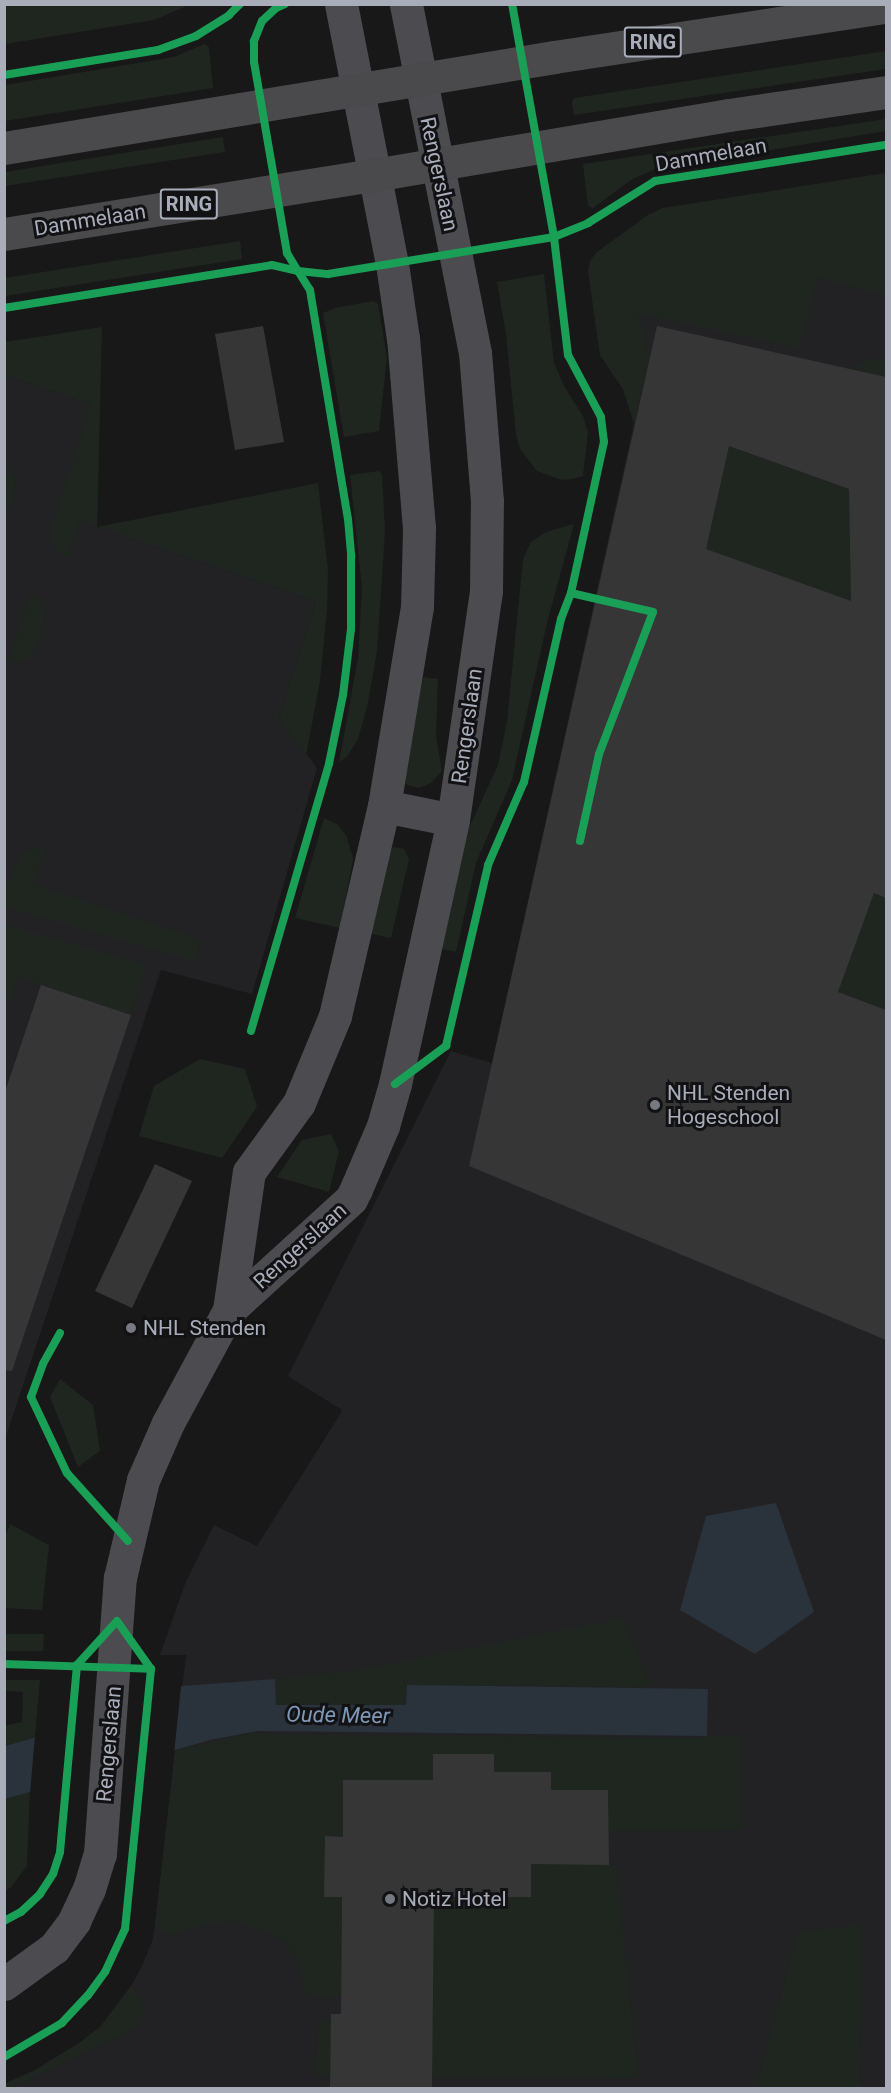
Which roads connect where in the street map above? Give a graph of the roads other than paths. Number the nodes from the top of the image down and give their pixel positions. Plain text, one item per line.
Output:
1 (341, 4) edge
2 (406, 4) edge
3 (886, 7) edge
4 (419, 80) junction
5 (358, 90) junction
6 (886, 92) edge
7 (4, 148) edge
8 (437, 164) junction
9 (374, 175) junction
10 (4, 234) edge
11 (384, 806) junction
12 (453, 820) junction
13 (229, 1310) junction
14 (4, 1984) edge

1 - 5 street, Rengerslaan
2 - 4 street, Rengerslaan
3 - 4 main road, RING
4 - 5 main road, RING
4 - 8 street, Rengerslaan
5 - 7 main road, RING
5 - 9 street, Rengerslaan
6 - 8 main road, Dammelaan / RING
8 - 9 main road, Dammelaan / RING
8 - 12 street, Rengerslaan
9 - 10 main road, Dammelaan / RING
9 - 11 street, Rengerslaan
11 - 12 street
11 - 13 street, Rengerslaan
12 - 13 street, Rengerslaan
13 - 14 street, Rengerslaan

